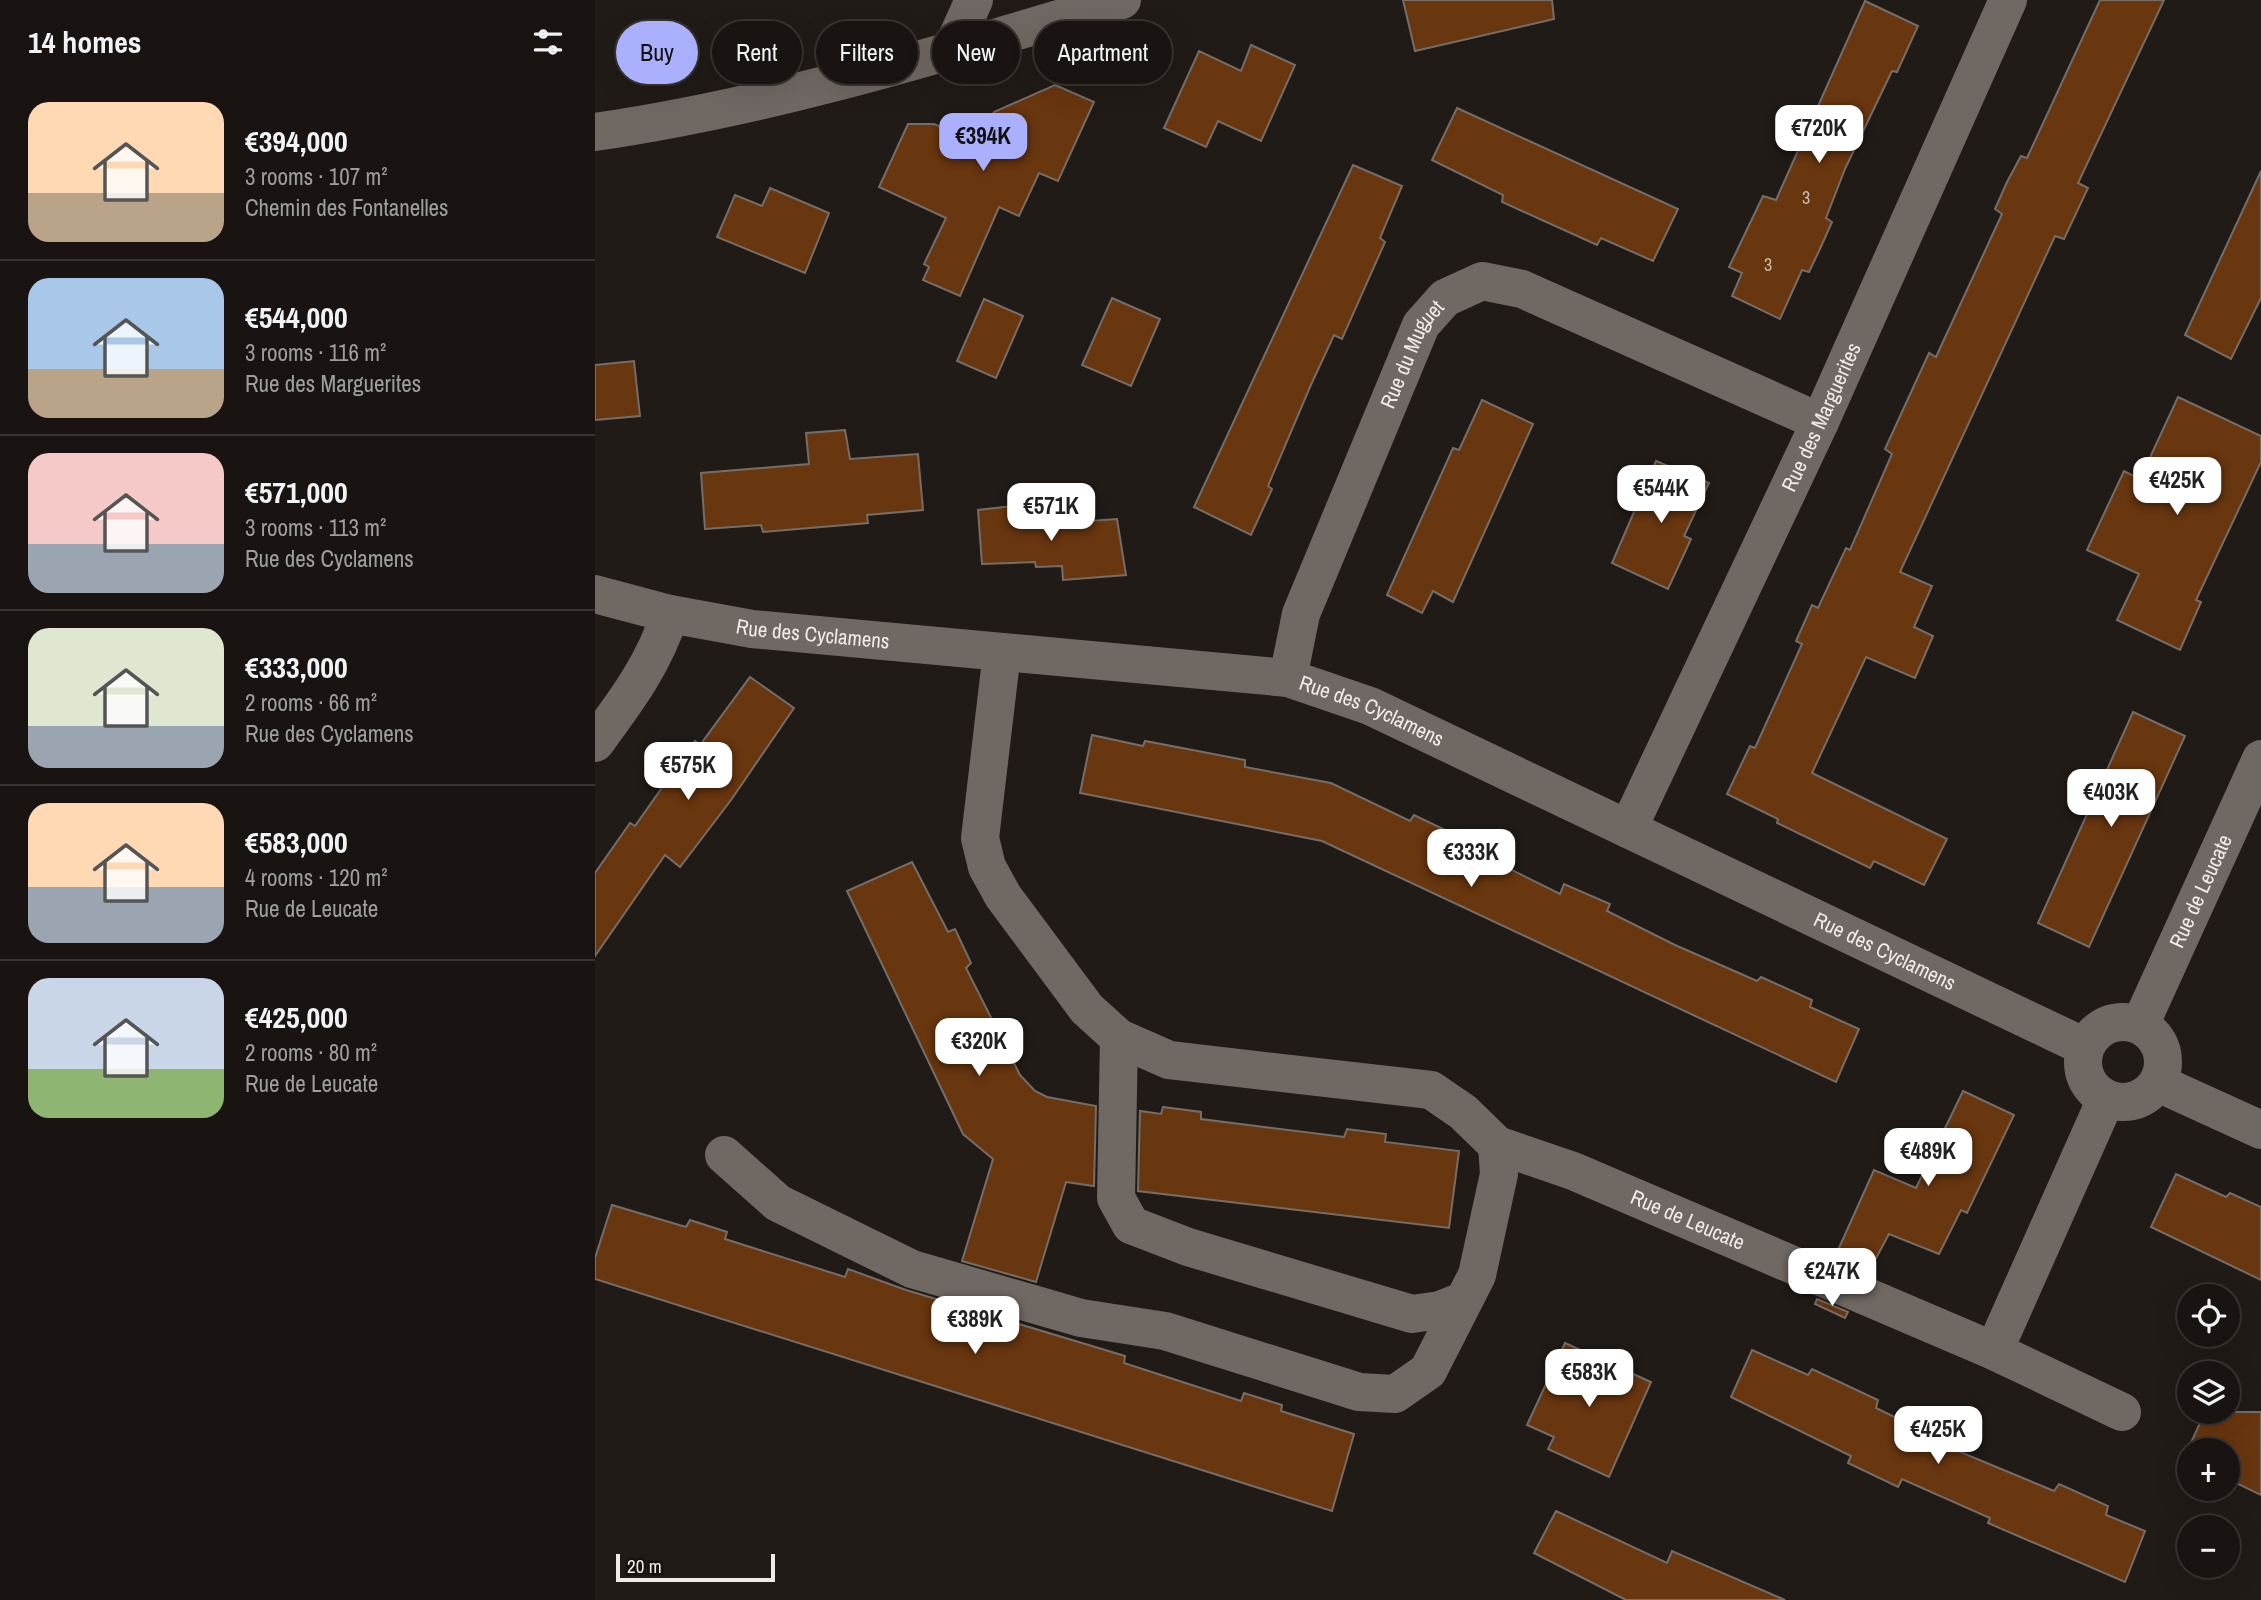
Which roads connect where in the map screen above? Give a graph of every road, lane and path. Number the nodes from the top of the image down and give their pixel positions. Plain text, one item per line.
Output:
1 (974, 0) edge
2 (1122, 0) edge
3 (2008, 0) edge
4 (965, 21) edge
5 (1020, 30) edge
6 (932, 56) edge
7 (595, 132) edge
8 (1820, 422) junction
9 (595, 594) edge
10 (670, 614) junction
11 (1002, 652) junction
12 (1288, 678) junction
13 (595, 743) edge
14 (2261, 759) edge
15 (1628, 829) junction
16 (2140, 1025) junction
17 (1119, 1038) junction
18 (2085, 1046) junction
19 (2158, 1083) junction
20 (2106, 1099) junction
21 (2261, 1130) edge
22 (1497, 1145) junction
23 (723, 1155) dead end
24 (1463, 1301) junction
25 (1994, 1351) junction
26 (2122, 1412) dead end

1 - 4 street
2 - 5 street
3 - 8 street, Rue des Marguerites
6 - 7 street
8 - 12 street, Rue du Muguet
8 - 15 street, Rue des Marguerites
9 - 10 street, Rue des Cyclamens
10 - 11 street, Rue des Cyclamens
10 - 13 street
11 - 12 street, Rue des Cyclamens
11 - 17 street
12 - 15 street, Rue des Cyclamens
14 - 16 street, Rue de Leucate
15 - 18 street, Rue des Cyclamens
16 - 18 street
16 - 19 street
17 - 22 street
17 - 24 street
18 - 20 street
19 - 20 street
19 - 21 street
20 - 25 street
22 - 24 street
22 - 25 street, Rue de Leucate
23 - 24 street
25 - 26 street, Rue de Leucate

